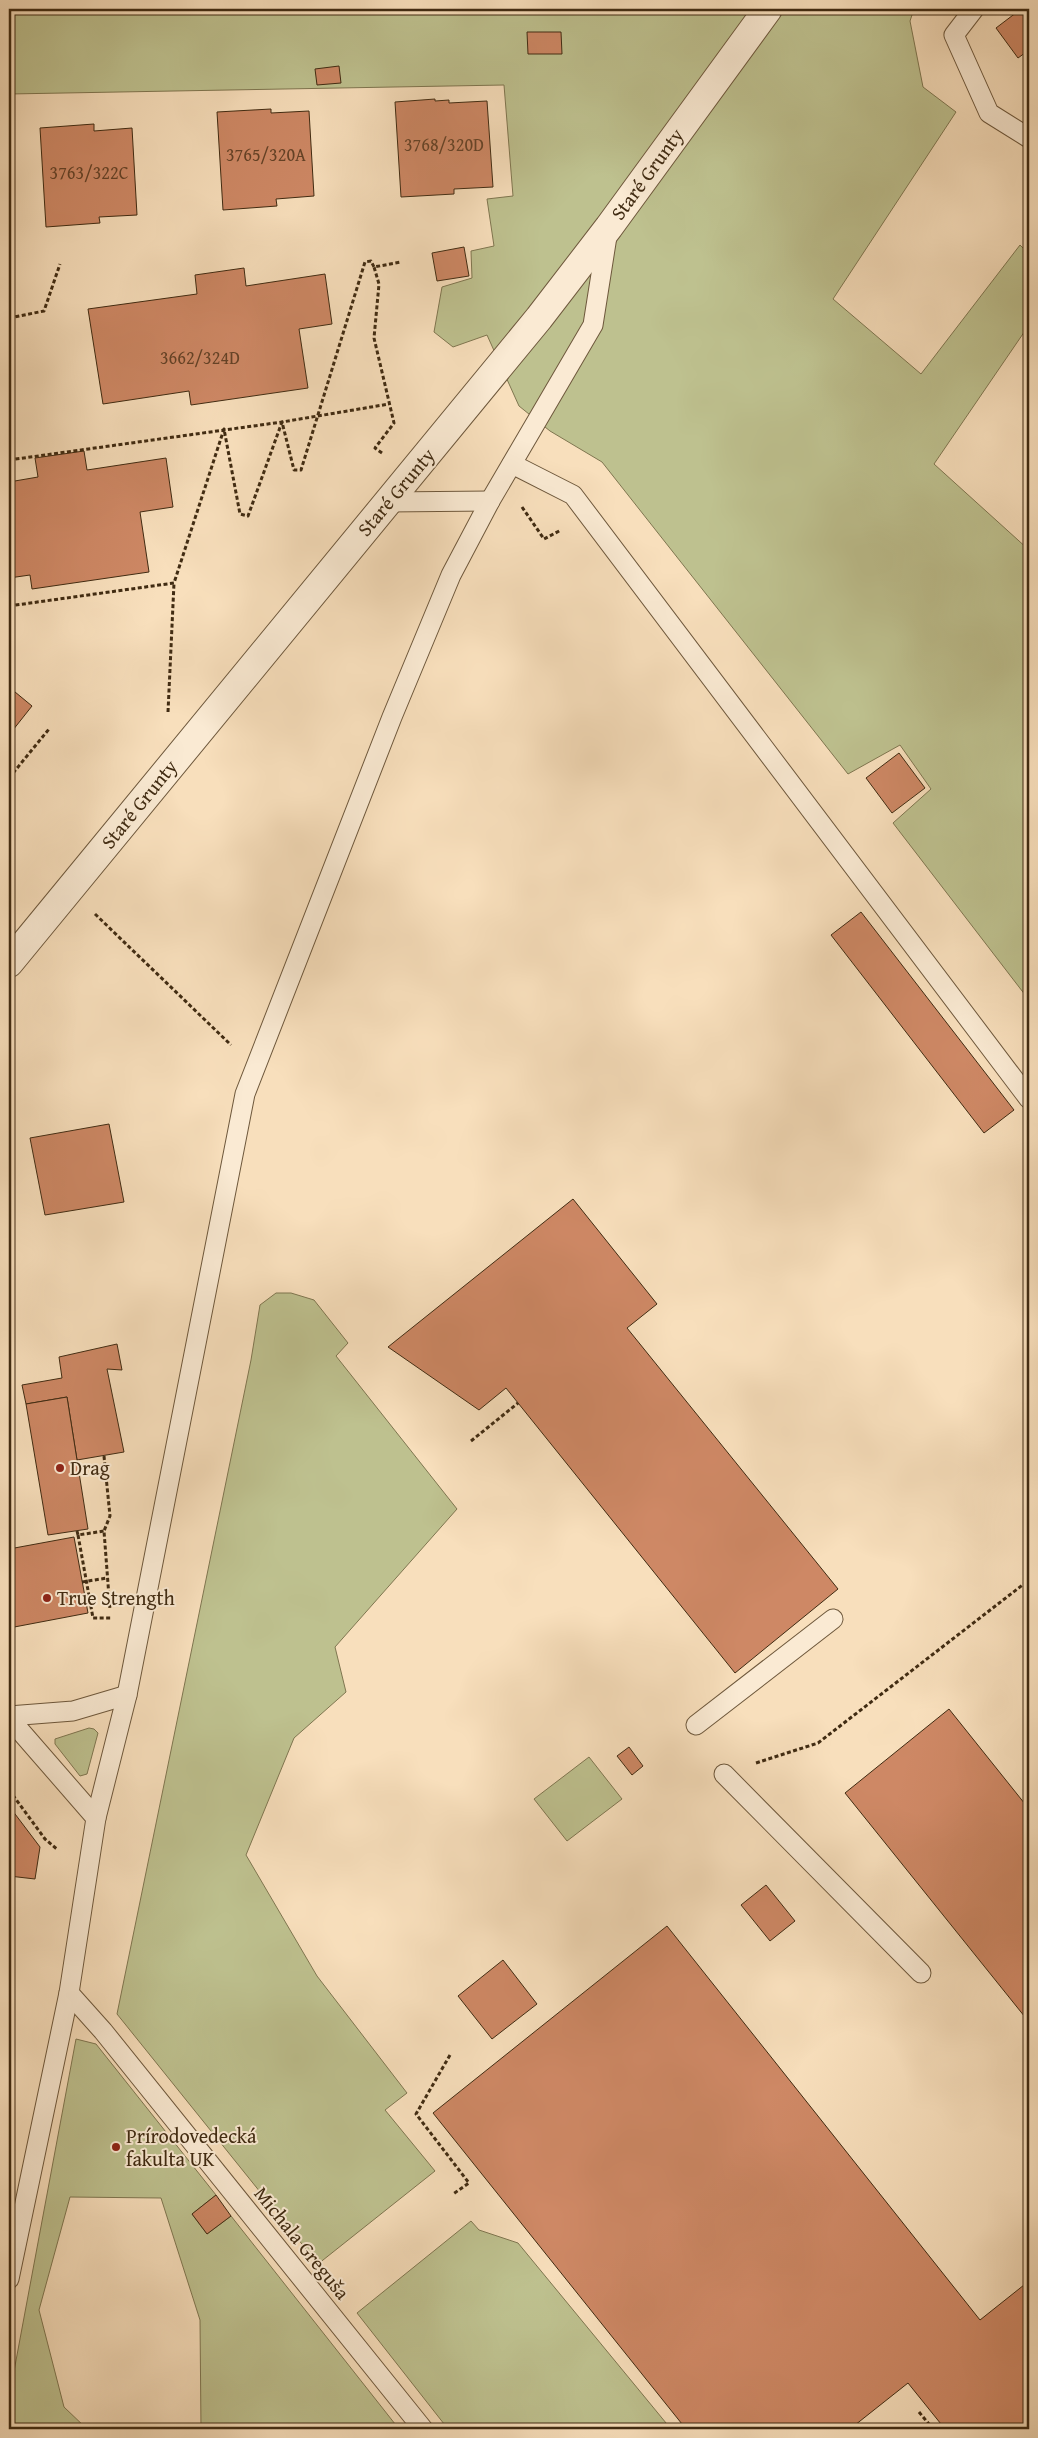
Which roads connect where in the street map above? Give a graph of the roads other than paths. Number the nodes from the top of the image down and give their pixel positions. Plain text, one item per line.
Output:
1 (768, 9) edge
2 (974, 9) edge
3 (1029, 138) edge
4 (609, 226) junction
5 (512, 464) junction
6 (490, 501) junction
7 (387, 502) junction
8 (9, 963) edge
9 (1029, 1099) edge
10 (832, 1618) dead end
11 (127, 1696) junction
12 (9, 1717) edge
13 (696, 1725) dead end
14 (724, 1774) road end
15 (96, 1818) junction
16 (921, 1973) dead end
17 (68, 1993) junction
18 (9, 2279) edge
19 (423, 2429) edge

1 - 4 street, Staré Grunty
2 - 3 lane
4 - 5 lane
4 - 7 street, Staré Grunty
5 - 6 lane
5 - 9 lane
6 - 7 lane
6 - 11 lane
7 - 8 street, Staré Grunty
10 - 13 lane
11 - 12 lane
11 - 15 lane
12 - 15 lane
14 - 16 lane
15 - 17 lane
17 - 18 lane
17 - 19 lane, Michala Greguša

